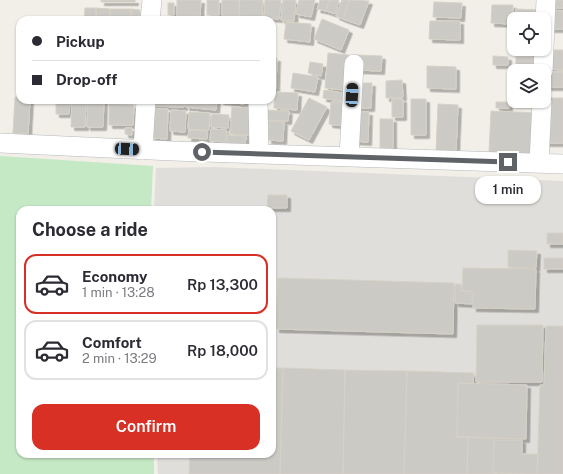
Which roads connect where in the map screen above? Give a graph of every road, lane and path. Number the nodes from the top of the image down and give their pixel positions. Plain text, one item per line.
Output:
1 (152, 0) edge
2 (546, 0) edge
3 (150, 16) edge
4 (354, 64) dead end
5 (543, 64) edge
6 (146, 104) edge
7 (258, 104) edge
8 (542, 108) edge
9 (0, 143) edge
10 (143, 150) junction
11 (259, 154) junction
12 (349, 157) junction
13 (539, 163) junction
14 (563, 164) edge

1 - 3 street
2 - 5 street
4 - 12 street
6 - 10 street
7 - 11 street
8 - 13 street
9 - 10 street
10 - 11 street
11 - 12 street
12 - 13 street
13 - 14 street

